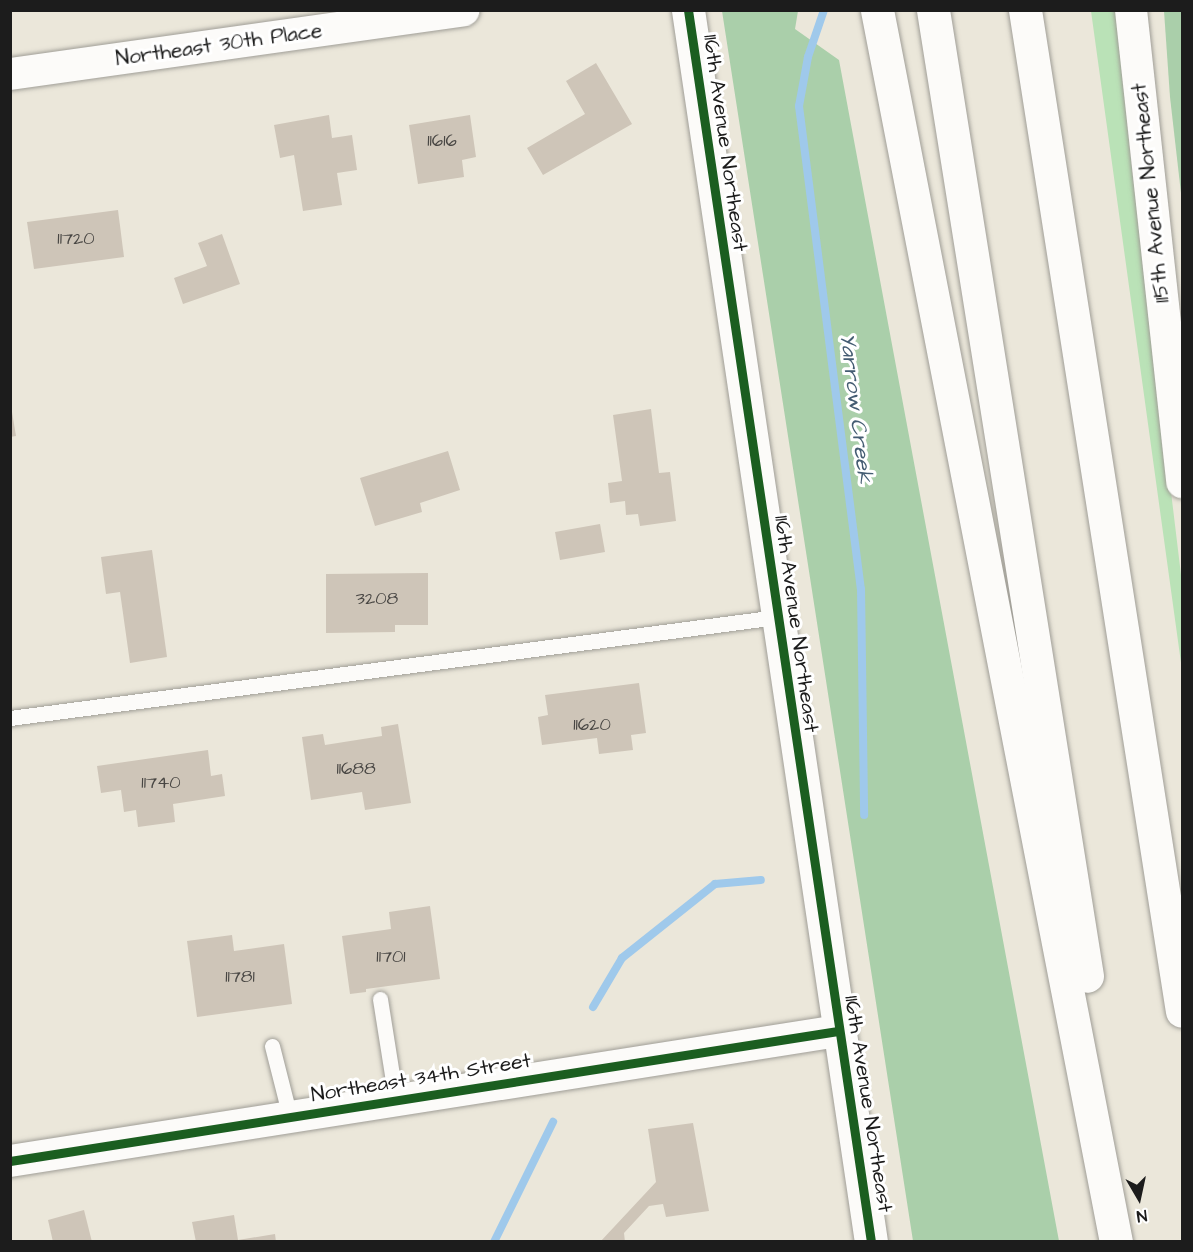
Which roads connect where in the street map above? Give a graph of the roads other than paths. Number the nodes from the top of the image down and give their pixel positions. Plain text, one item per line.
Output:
1 (464, 10) edge
2 (688, 10) edge
3 (877, 10) edge
4 (933, 10) edge
5 (1025, 10) edge
6 (1131, 10) edge
7 (10, 74) edge
8 (1182, 482) edge
9 (777, 617) junction
10 (10, 718) edge
11 (380, 999) dead end
12 (1182, 1011) edge
13 (838, 1031) junction
14 (272, 1046) dead end
15 (396, 1100) junction
16 (290, 1117) junction
17 (16, 1166) edge
18 (1110, 1208) junction
19 (871, 1242) edge
20 (1116, 1242) edge

1 - 7 street, Northeast 30th Place
2 - 9 main road, 116th Avenue Northeast
3 - 18 main road
4 - 18 main road
5 - 12 main road
6 - 8 street, 115th Avenue Northeast
9 - 10 lane
9 - 13 main road, 116th Avenue Northeast
11 - 15 lane
13 - 15 street, Northeast 34th Street
13 - 19 main road, 116th Avenue Northeast
14 - 16 lane
15 - 16 street, Northeast 34th Street
16 - 17 street, Northeast 34th Street
18 - 20 main road

